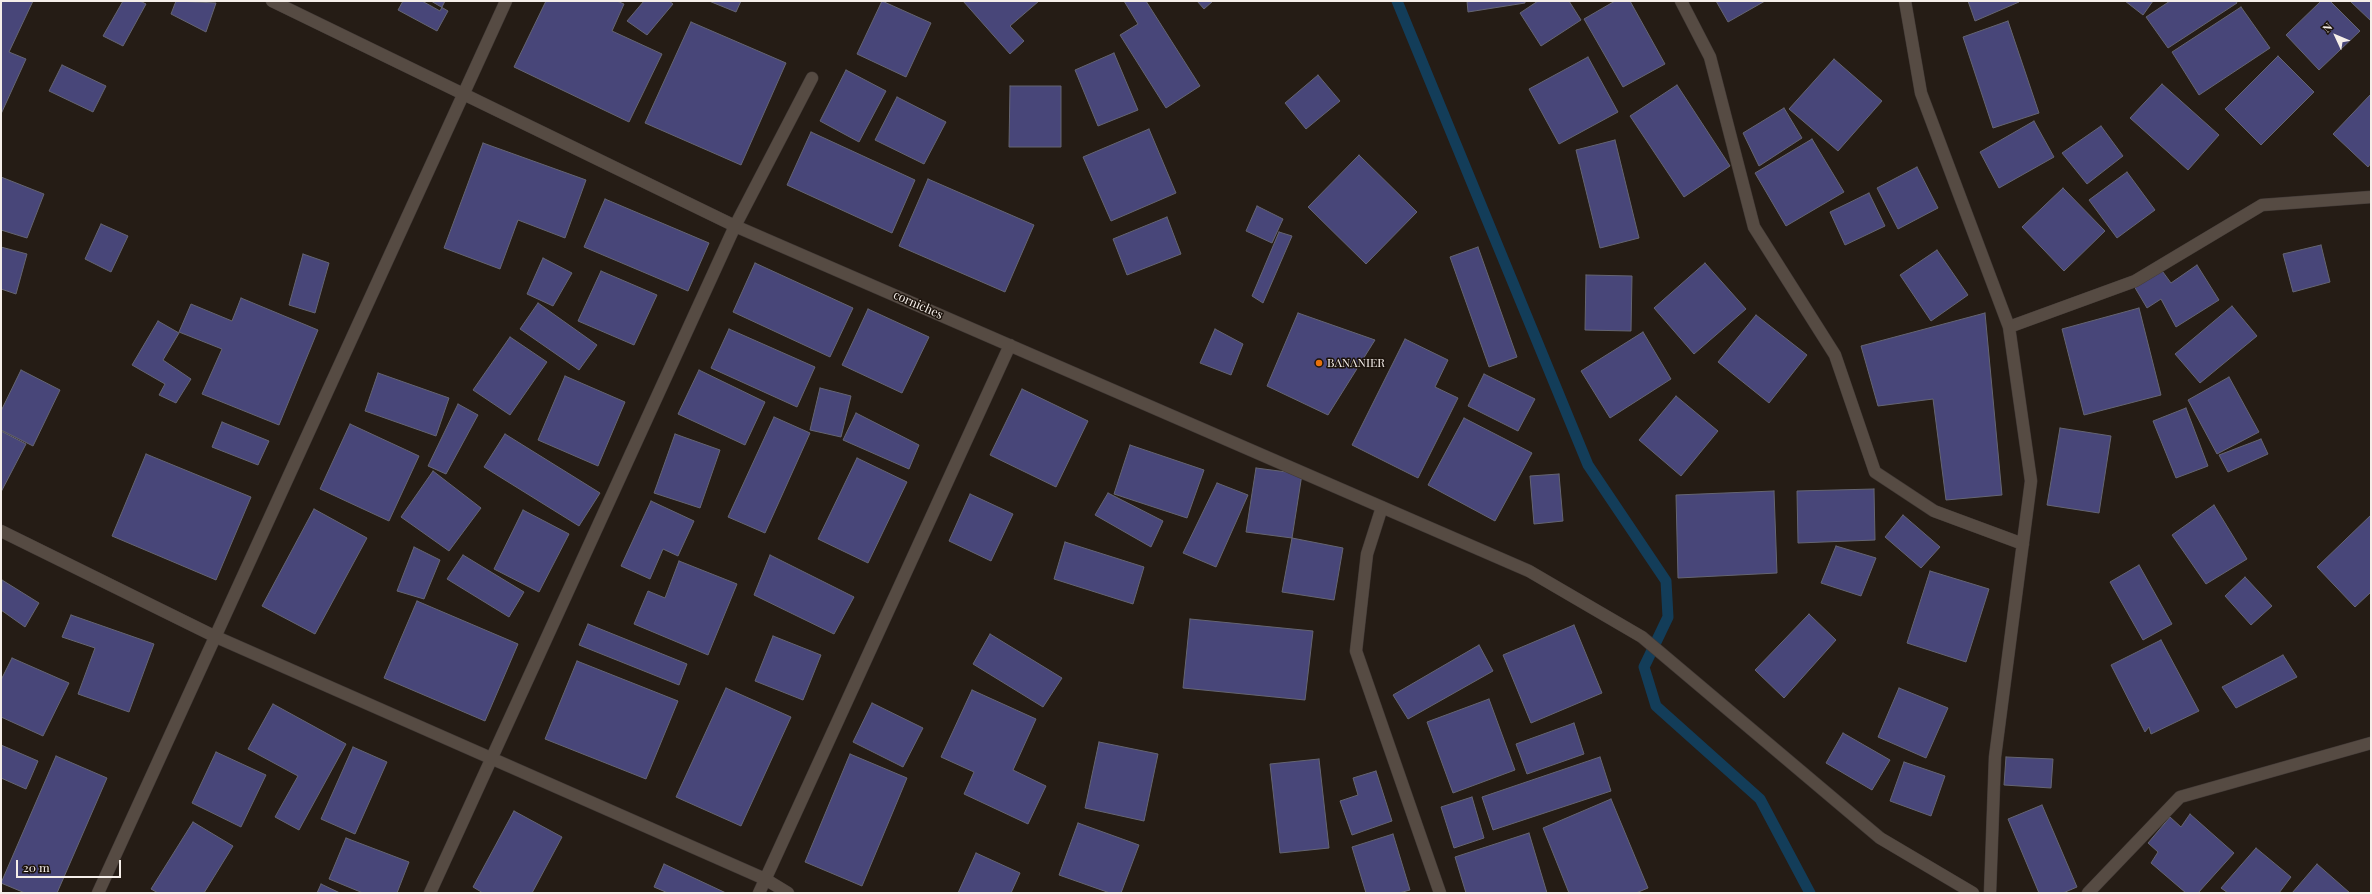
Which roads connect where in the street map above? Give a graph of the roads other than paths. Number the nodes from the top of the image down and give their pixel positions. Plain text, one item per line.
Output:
1 (272, 1) edge
2 (506, 1) edge
3 (1681, 1) edge
4 (1905, 1) edge
5 (812, 78) dead end
6 (463, 93) junction
7 (2371, 197) edge
8 (735, 226) junction
9 (2009, 327) junction
10 (1010, 345) junction
11 (1382, 507) junction
12 (1, 532) edge
13 (2023, 544) junction
14 (214, 636) junction
15 (2371, 743) edge
16 (491, 760) junction
17 (765, 880) junction
18 (98, 893) edge
19 (430, 893) edge
20 (758, 893) edge
21 (788, 893) edge
22 (1440, 893) edge
23 (1973, 893) edge
24 (1990, 893) edge
25 (2088, 893) edge

1 - 6 street, corniches
2 - 6 street
3 - 13 street
4 - 9 street
5 - 8 street
6 - 8 street, corniches
6 - 14 street
7 - 9 street
8 - 10 street, corniches
8 - 16 street
9 - 13 street
10 - 11 street, corniches
10 - 17 street
11 - 22 street
11 - 23 street, corniches
12 - 14 street
13 - 24 street
14 - 16 street
14 - 18 street
15 - 25 street
16 - 17 street
16 - 19 street
17 - 20 street
17 - 21 street

